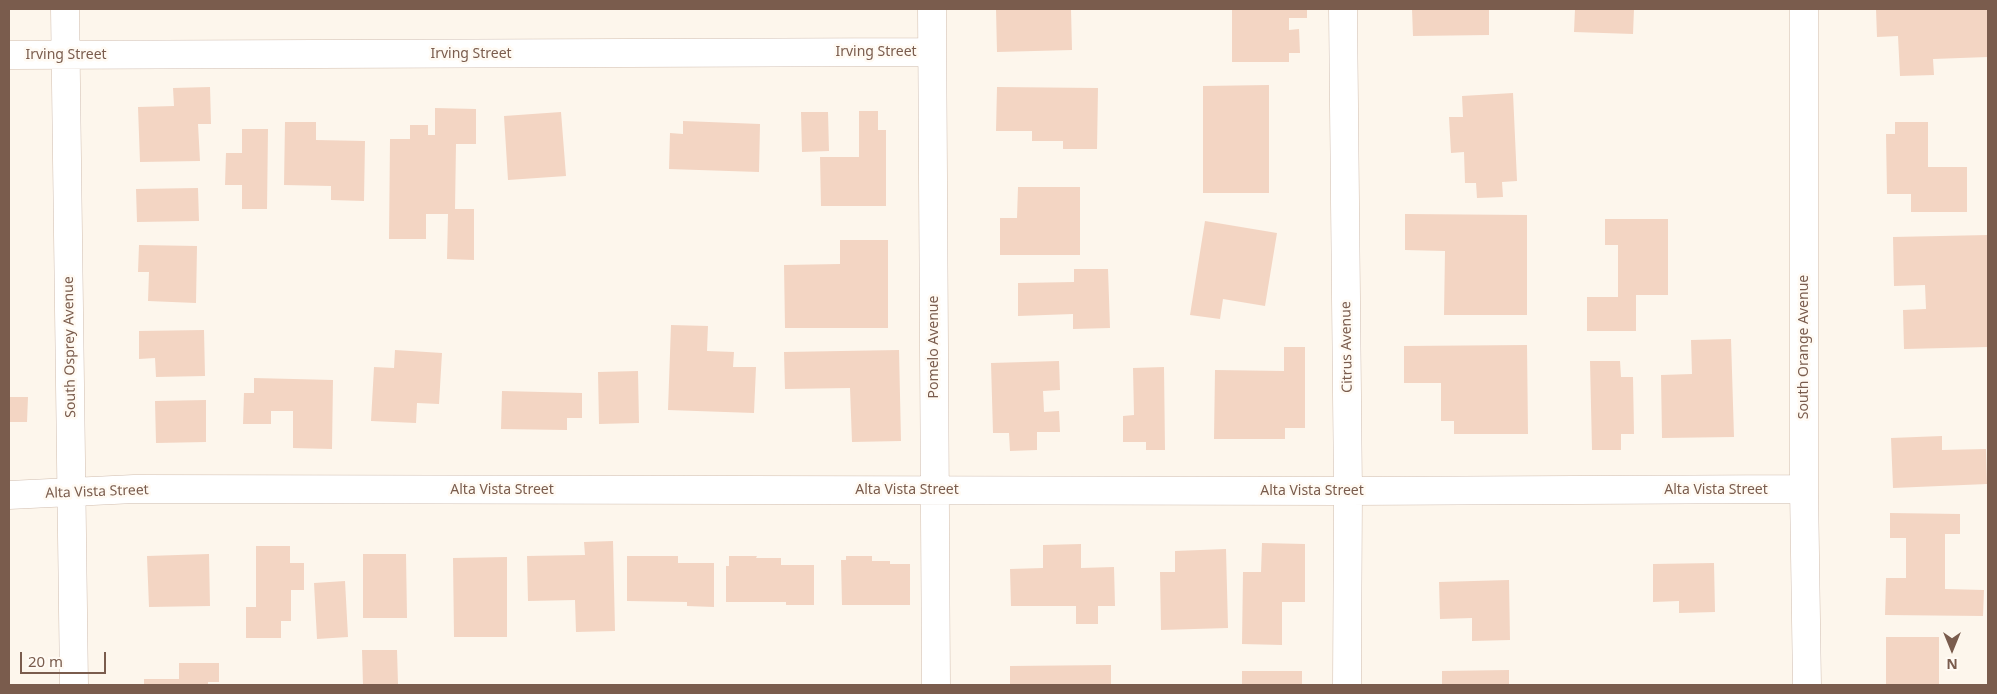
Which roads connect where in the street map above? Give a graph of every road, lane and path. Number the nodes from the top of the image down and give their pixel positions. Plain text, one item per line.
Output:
1 (65, 9) edge
2 (932, 9) edge
3 (1343, 9) edge
4 (1804, 9) edge
5 (932, 52) junction
6 (9, 55) edge
7 (65, 56) junction
8 (1804, 489) junction
9 (934, 490) junction
10 (1348, 491) junction
11 (72, 492) junction
12 (9, 495) edge
13 (74, 685) edge
14 (936, 685) edge
15 (1347, 685) edge
16 (1807, 685) edge

1 - 7 street, South Osprey Avenue
2 - 5 street, Pomelo Avenue
3 - 10 street, Citrus Avenue
4 - 8 street, South Orange Avenue
5 - 7 street, Irving Street
5 - 9 street, Pomelo Avenue
6 - 7 street, Irving Street
7 - 11 street, South Osprey Avenue
8 - 10 street, Alta Vista Street
8 - 16 street, South Orange Avenue
9 - 10 street, Alta Vista Street
9 - 11 street, Alta Vista Street
9 - 14 street, Pomelo Avenue
10 - 15 street, Citrus Avenue
11 - 12 street, Alta Vista Street
11 - 13 street, South Osprey Avenue

